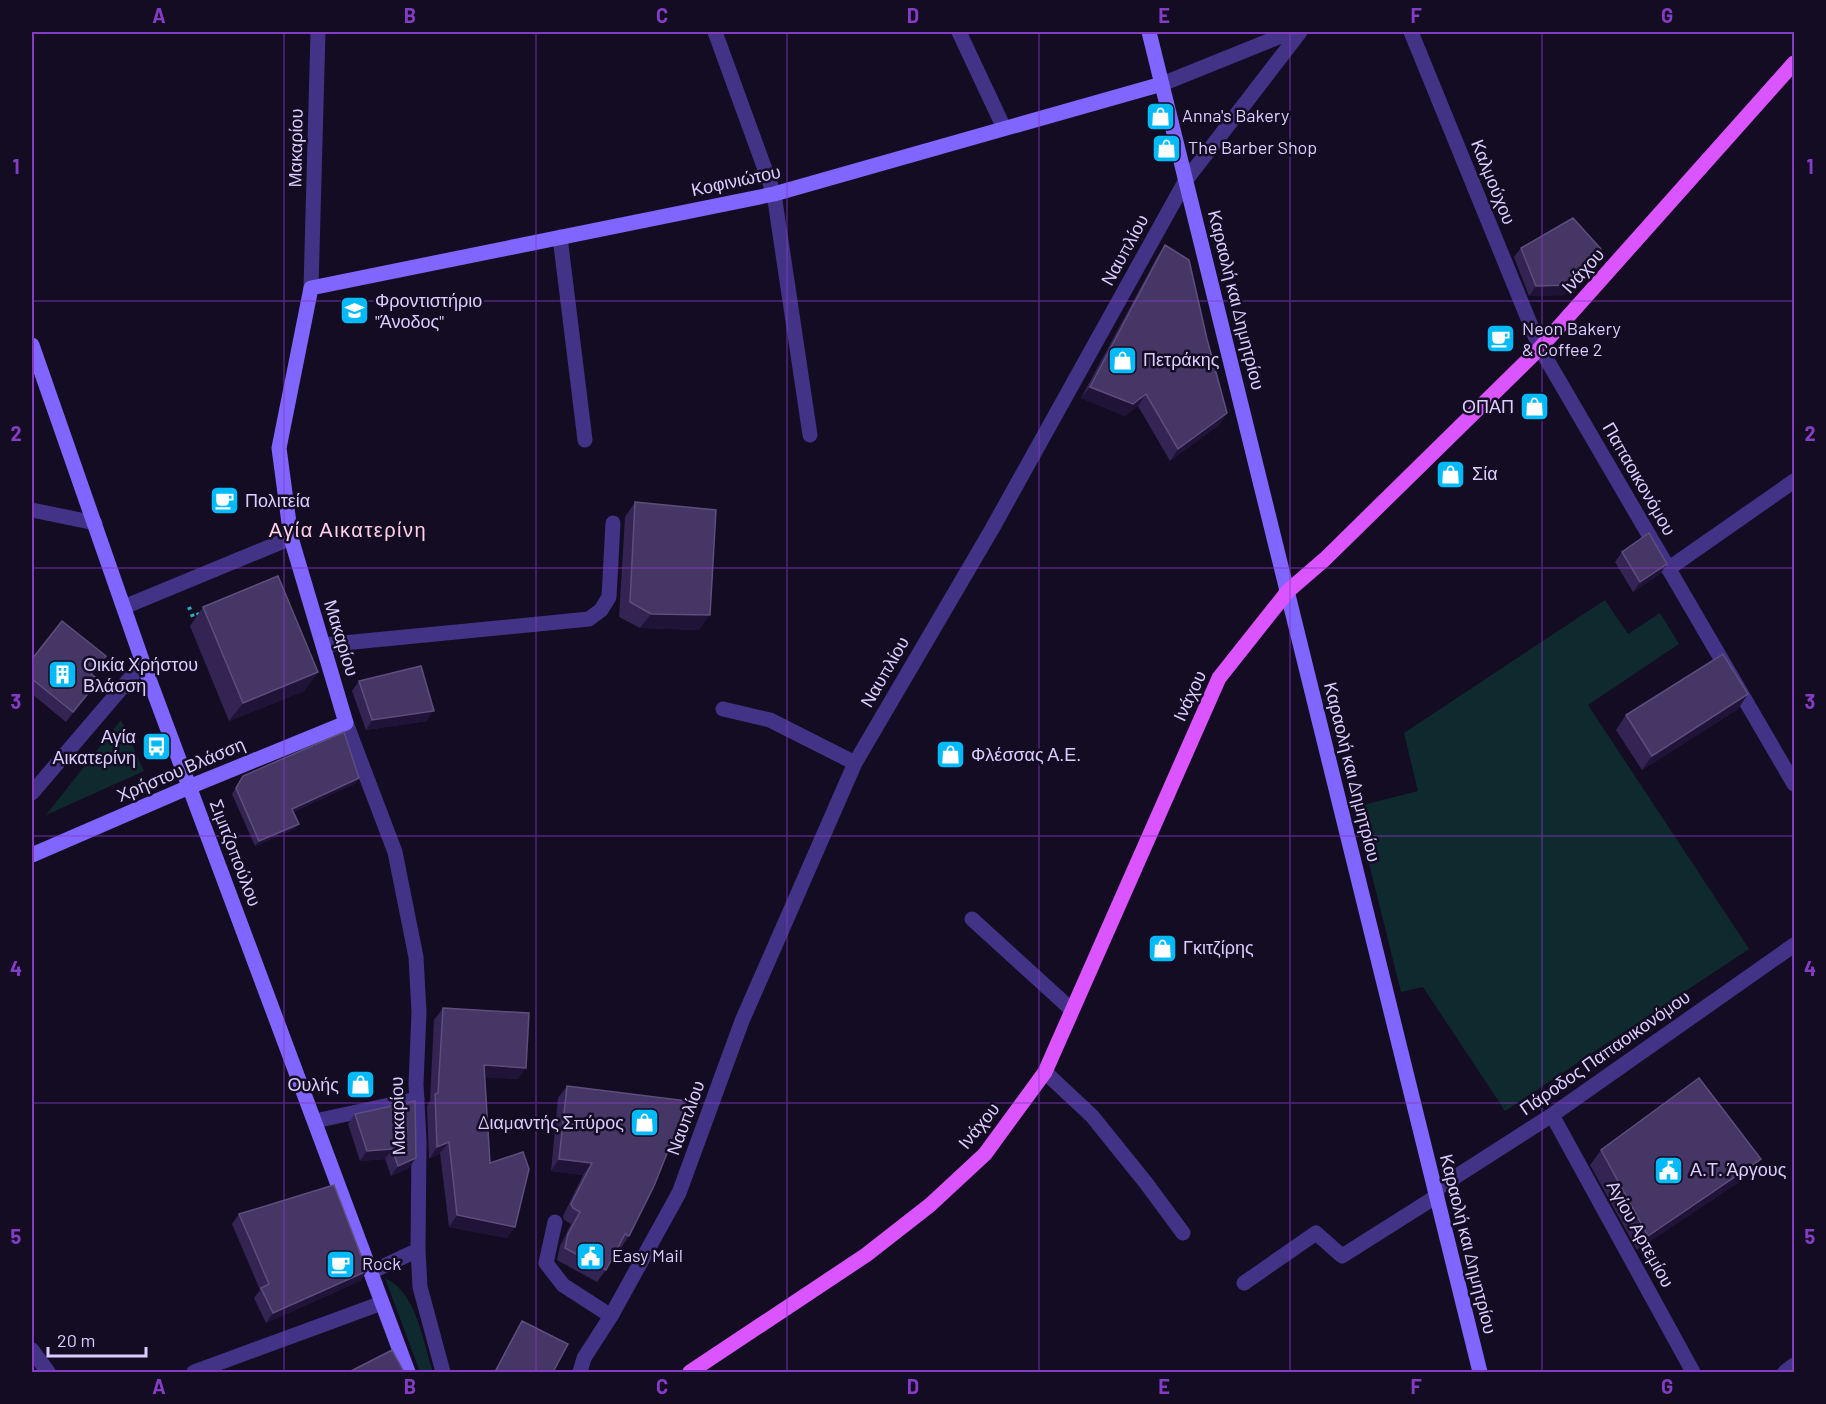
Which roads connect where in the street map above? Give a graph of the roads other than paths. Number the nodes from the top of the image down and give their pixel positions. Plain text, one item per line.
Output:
1 (318, 32) edge
2 (715, 32) edge
3 (959, 32) edge
4 (1149, 32) edge
5 (1291, 32) edge
6 (1300, 32) edge
7 (1411, 32) edge
8 (1794, 63) edge
9 (1162, 84) junction
10 (1004, 128) junction
11 (1186, 180) junction
12 (774, 194) junction
13 (560, 237) junction
14 (311, 288) junction
15 (1540, 348) junction
16 (32, 350) edge
17 (810, 435) dead end
18 (585, 440) dead end
19 (1794, 481) edge
20 (32, 510) edge
21 (95, 523) junction
22 (613, 523) dead end
23 (291, 538) junction
24 (1668, 569) junction
25 (1288, 591) junction
26 (124, 607) junction
27 (322, 645) junction
28 (143, 663) junction
29 (723, 709) dead end
30 (346, 723) junction
31 (855, 763) junction
32 (1794, 784) edge
33 (189, 787) junction
34 (32, 793) edge
35 (32, 855) edge
36 (972, 919) dead end
37 (1794, 945) edge
38 (1072, 1010) junction
39 (1045, 1072) junction
40 (417, 1099) junction
41 (1552, 1115) junction
42 (315, 1121) junction
43 (1436, 1193) junction
44 (555, 1222) dead end
45 (1183, 1233) dead end
46 (418, 1250) junction
47 (371, 1272) junction
48 (1244, 1282) dead end
49 (382, 1303) junction
50 (610, 1316) junction
51 (32, 1350) edge
52 (582, 1365) edge
53 (1794, 1365) edge
54 (698, 1370) edge
55 (48, 1372) edge
56 (194, 1372) edge
57 (408, 1372) edge
58 (443, 1372) edge
59 (575, 1372) edge
60 (1480, 1372) edge
61 (1693, 1372) edge
62 (1785, 1372) edge

1 - 14 street, Μακαρίου
2 - 12 street
3 - 10 street
4 - 9 main road, Καραολή και Δημητρίου
5 - 9 street
6 - 11 street, Ναυπλίου
7 - 15 street, Καλμούχου
8 - 15 main road, Ινάχου
9 - 10 main road, Κοφινιώτου
9 - 11 main road, Καραολή και Δημητρίου
10 - 12 main road, Κοφινιώτου
11 - 25 main road, Καραολή και Δημητρίου
11 - 31 street, Ναυπλίου
12 - 13 main road, Κοφινιώτου
12 - 17 street
13 - 14 main road, Κοφινιώτου
13 - 18 street
14 - 23 main road, Μακαρίου
15 - 24 street, Παπαοικονόμου
15 - 25 main road, Ινάχου
16 - 21 main road, Σιμιτζοπούλου
19 - 24 street
20 - 21 street
21 - 26 main road, Σιμιτζοπούλου
22 - 27 street
23 - 26 street
23 - 27 main road, Μακαρίου
24 - 32 street, Παπαοικονόμου
25 - 38 main road, Ινάχου
25 - 43 main road, Καραολή και Δημητρίου
26 - 28 main road, Σιμιτζοπούλου
27 - 30 main road, Μακαρίου
28 - 33 main road, Σιμιτζοπούλου
28 - 34 street
29 - 31 street
30 - 33 main road, Χρήστου Βλάσση
30 - 40 street, Μακαρίου
31 - 50 street, Ναυπλίου
33 - 35 main road, Χρήστου Βλάσση
33 - 42 main road, Σιμιτζοπούλου
36 - 38 street
37 - 41 street, Πάροδος Παπαοικονόμου
38 - 39 main road, Ινάχου
39 - 45 street
39 - 54 main road, Ινάχου
40 - 42 street
40 - 46 street, Μακαρίου
41 - 43 street, Πάροδος Παπαοικονόμου
41 - 61 street, Αγίου Αρτεμίου
42 - 47 main road, Σιμιτζοπούλου
43 - 48 street, Πάροδος Παπαοικονόμου
43 - 60 main road, Καραολή και Δημητρίου
44 - 50 street
46 - 47 street
46 - 58 street, Μακαρίου
47 - 49 main road, Σιμιτζοπούλου
49 - 56 street
49 - 57 main road, Σιμιτζοπούλου
50 - 52 street, Ναυπλίου
51 - 55 street
52 - 59 street
53 - 62 street

